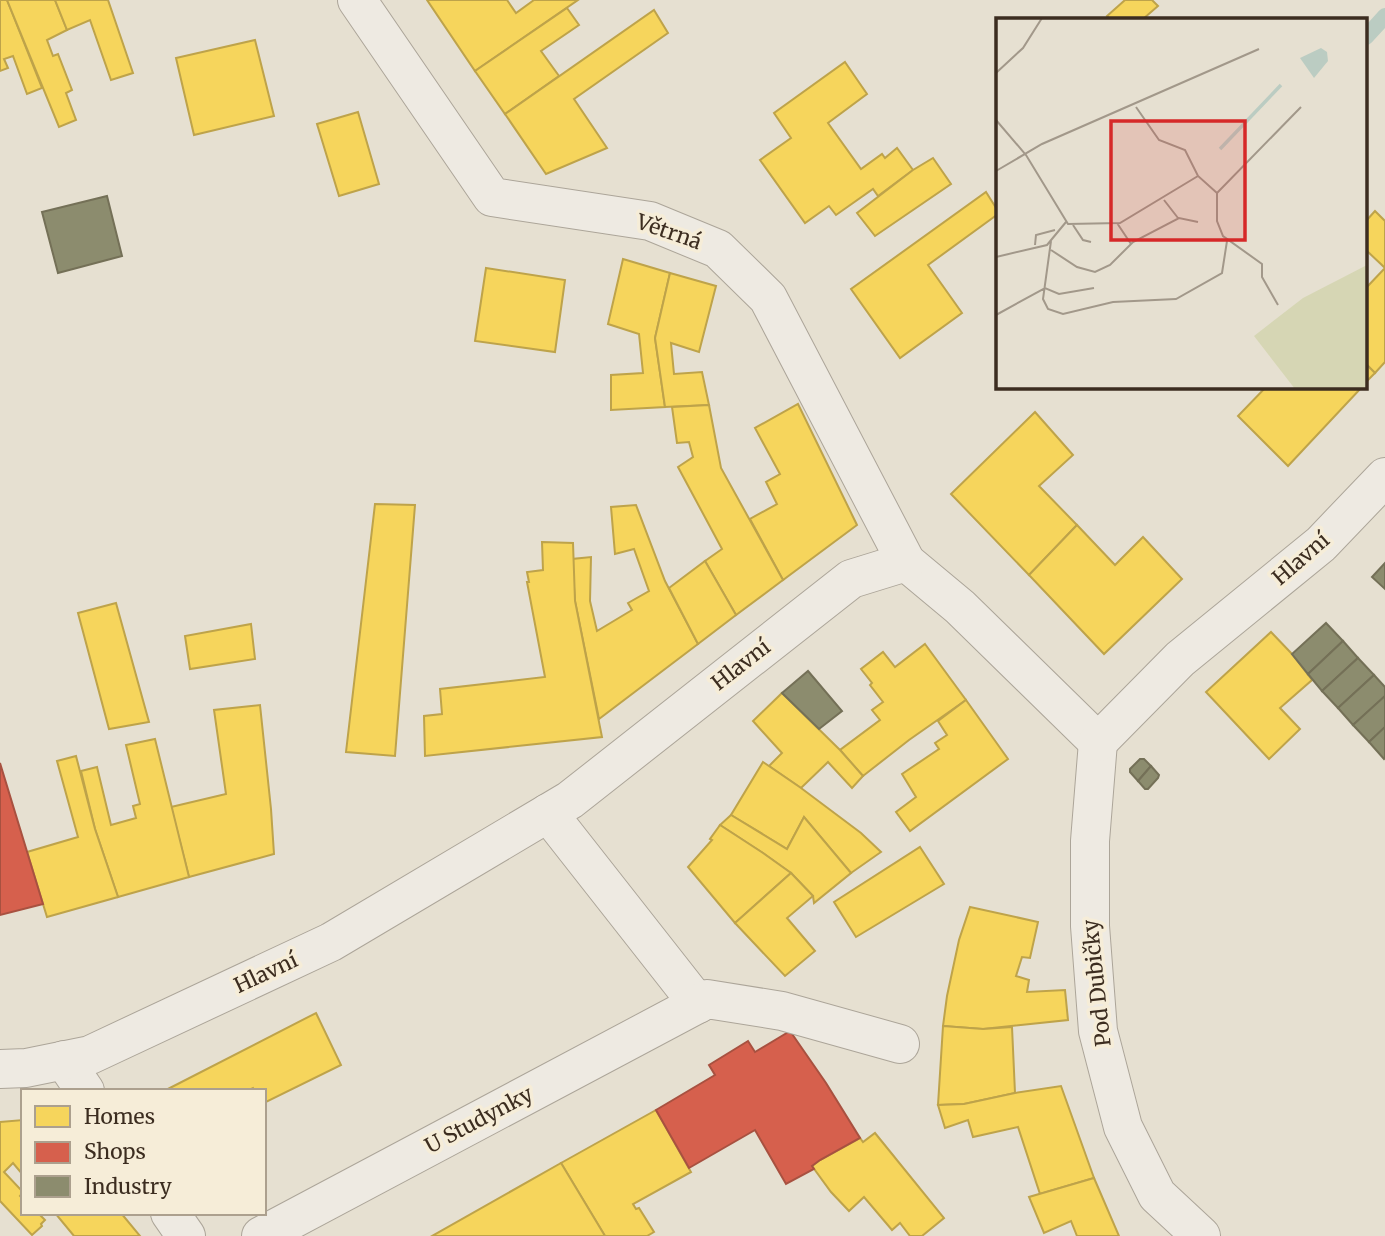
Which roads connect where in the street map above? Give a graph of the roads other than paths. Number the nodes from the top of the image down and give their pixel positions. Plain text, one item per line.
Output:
1 (357, 0) edge
2 (1385, 477) edge
3 (906, 562) junction
4 (1098, 742) junction
5 (548, 813) junction
6 (698, 1004) junction
7 (900, 1044) dead end
8 (0, 1069) edge
9 (75, 1075) edge
10 (171, 1215) edge
11 (186, 1236) edge
12 (261, 1236) edge
13 (1201, 1236) edge

1 - 3 street, Větrná
2 - 4 street, Hlavní
3 - 4 street
3 - 5 street, Hlavní
4 - 13 street, Pod Dubičky
5 - 6 street
5 - 9 street, Hlavní
6 - 7 street, U Studynky
6 - 12 street, U Studynky
8 - 9 street, Hlavní
10 - 11 street

